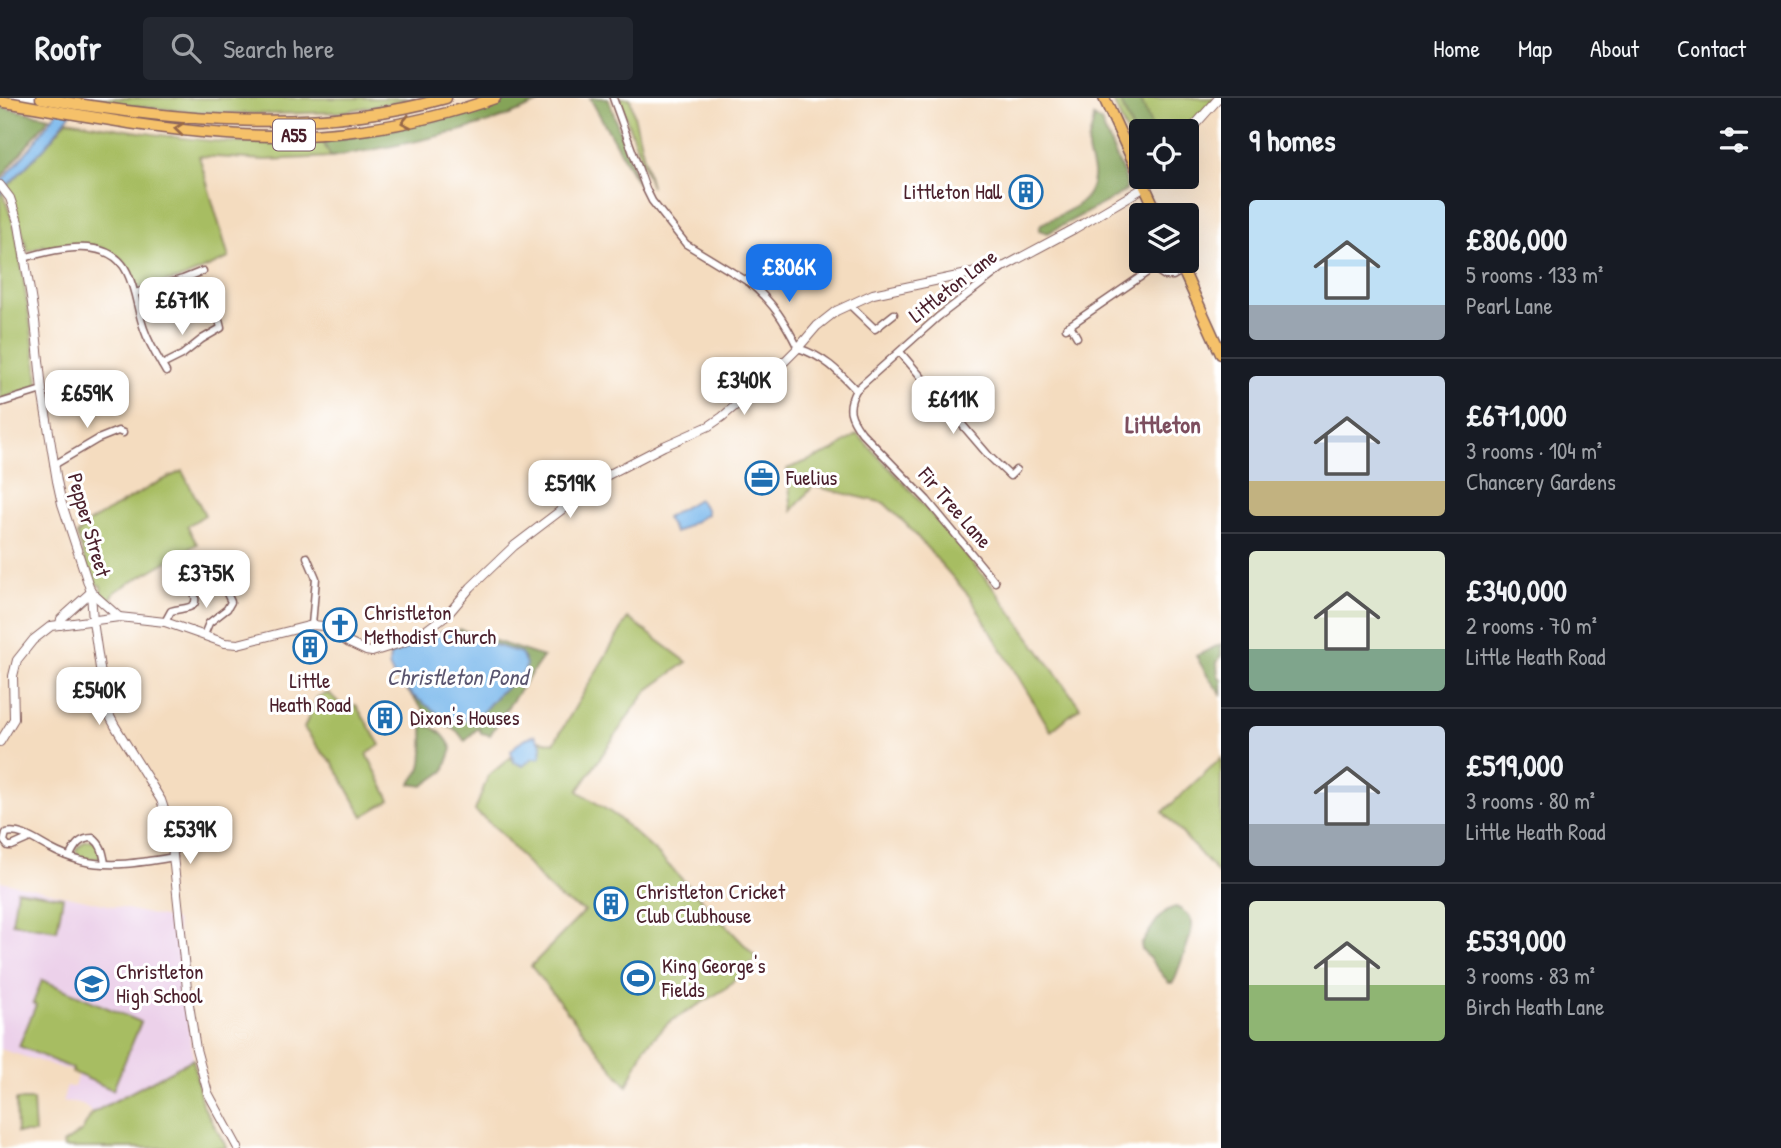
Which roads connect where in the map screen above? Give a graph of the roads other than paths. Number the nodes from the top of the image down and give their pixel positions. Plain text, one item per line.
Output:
1 (446, 98) edge
2 (495, 98) edge
3 (613, 98) edge
4 (1104, 98) edge
5 (1219, 98) edge
6 (6, 102) edge
7 (44, 102) edge
8 (92, 112) junction
9 (1199, 120) edge
10 (1129, 150) edge
11 (3, 187) edge
12 (1132, 189) edge
13 (24, 258) junction
14 (1005, 265) junction
15 (203, 271) dead end
16 (1146, 273) edge
17 (1185, 273) edge
18 (135, 293) junction
19 (850, 305) junction
20 (894, 314) dead end
21 (218, 316) dead end
22 (1077, 337) dead end
23 (799, 348) junction
24 (900, 352) junction
25 (1221, 354) edge
26 (162, 365) junction
27 (166, 372) dead end
28 (42, 390) junction
29 (856, 390) junction
30 (0, 403) edge
31 (123, 433) dead end
32 (54, 465) junction
33 (1011, 475) dead end
34 (307, 557) dead end
35 (215, 568) dead end
36 (313, 570) junction
37 (304, 574) dead end
38 (219, 576) junction
39 (210, 581) dead end
40 (995, 582) dead end
41 (190, 583) dead end
42 (91, 592) junction
43 (119, 617) junction
44 (93, 621) junction
45 (165, 622) junction
46 (60, 625) junction
47 (312, 625) junction
48 (204, 635) junction
49 (0, 742) edge
50 (30, 838) dead end
51 (70, 856) junction
52 (174, 857) junction
53 (104, 863) junction
54 (238, 1148) edge

1 - 8 highway, A55
2 -> 8 highway, A55
3 - 23 street
4 - 10 highway
5 - 9 street
6 - 7 highway, A55
7 - 8 highway, A55
11 - 13 street, Pepper Street
12 - 14 street, Littleton Lane
13 - 18 street
13 - 28 street, Pepper Street
14 - 19 street
14 - 24 street, Littleton Lane
15 - 18 street
16 - 22 street
17 - 25 highway
18 - 26 street
19 - 20 street
19 - 23 street
21 - 26 street
23 - 29 street
23 - 47 street
24 - 29 street, Littleton Lane
24 - 33 street
26 - 27 street
28 - 30 street
28 - 32 street, Pepper Street
29 - 40 street, Fir Tree Lane
31 - 32 street
32 - 42 street, Pepper Street
34 - 36 street
35 - 38 street
36 - 37 street
36 - 47 street
38 - 39 street
38 - 48 street
41 - 45 street
42 - 43 street, Pepper Street
42 - 44 street, Pepper Street
42 - 46 street
43 - 44 street
43 - 45 street
44 - 46 street
44 - 52 street, Pepper Street
45 - 48 street
46 - 49 street
47 - 48 street
50 - 51 street
51 - 53 street
51 - 53 street
52 - 53 street
52 - 54 street, Pepper Street

